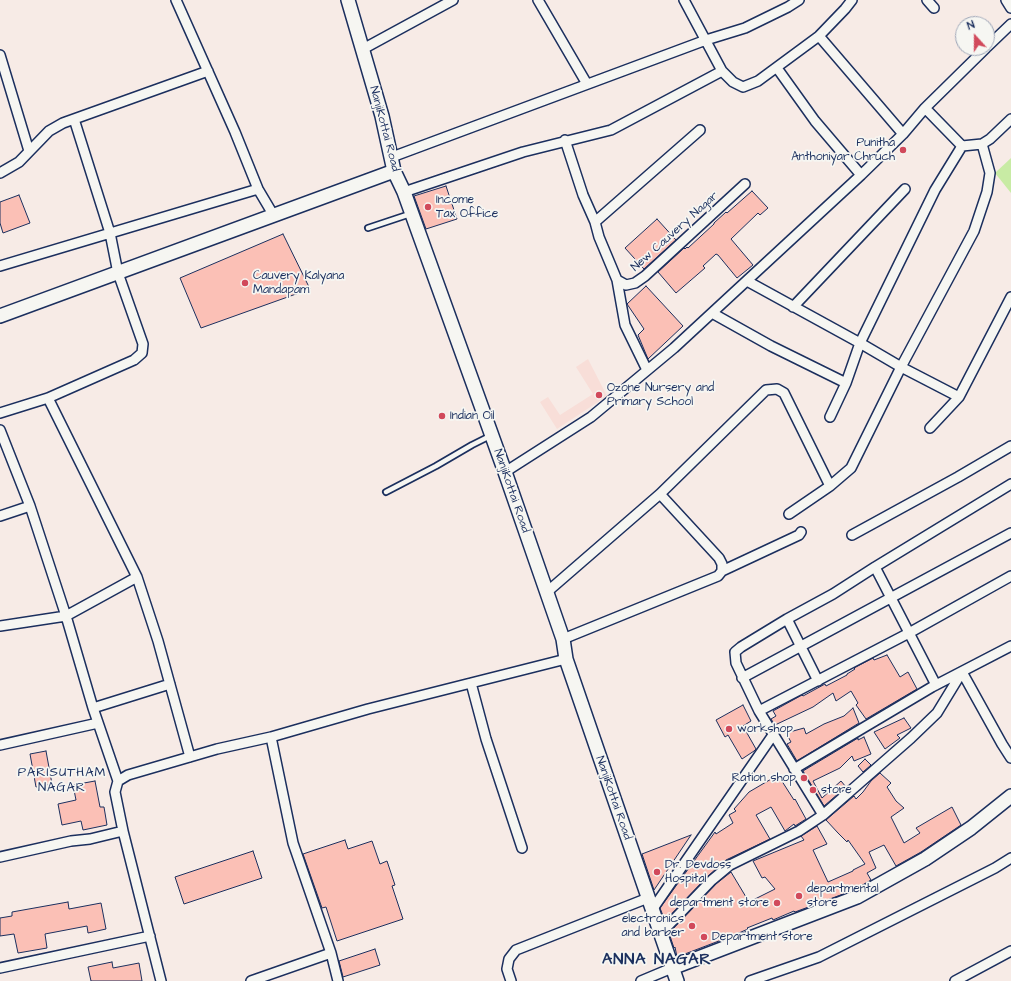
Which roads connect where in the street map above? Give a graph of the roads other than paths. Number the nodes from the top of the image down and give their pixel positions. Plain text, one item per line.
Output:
1 (176, 0) edge
2 (348, 0) edge
3 (453, 0) edge
4 (538, 0) edge
5 (799, 0) edge
6 (852, 0) edge
7 (927, 0) edge
8 (1006, 0) edge
9 (685, 1) edge
10 (934, 8) dead end
11 (1011, 8) edge
12 (1011, 24) edge
13 (819, 36) junction
14 (706, 40) junction
15 (995, 40) edge
16 (362, 49) junction
17 (0, 56) edge
18 (979, 56) edge
19 (777, 68) junction
20 (208, 71) junction
21 (722, 71) junction
22 (587, 84) junction
23 (925, 108) junction
24 (74, 119) junction
25 (1011, 119) edge
26 (700, 130) dead end
27 (903, 134) junction
28 (565, 140) junction
29 (982, 144) junction
30 (962, 146) junction
31 (29, 151) junction
32 (392, 157) junction
33 (394, 171) junction
34 (0, 173) edge
35 (862, 175) junction
36 (745, 184) dead end
37 (905, 188) dead end
38 (258, 189) junction
39 (404, 192) junction
40 (412, 214) junction
41 (274, 216) junction
42 (595, 222) junction
43 (368, 228) dead end
44 (110, 233) junction
45 (0, 266) edge
46 (118, 273) junction
47 (617, 280) junction
48 (747, 281) junction
49 (1010, 301) edge
50 (793, 307) junction
51 (712, 313) junction
52 (0, 316) edge
53 (860, 343) junction
54 (901, 367) junction
55 (647, 370) junction
56 (846, 383) junction
57 (959, 397) junction
58 (48, 398) junction
59 (0, 413) edge
60 (830, 417) dead end
61 (930, 428) dead end
62 (0, 430) edge
63 (492, 435) junction
64 (1011, 446) edge
65 (505, 472) junction
66 (1011, 484) edge
67 (830, 486) junction
68 (386, 492) dead end
69 (660, 494) junction
70 (30, 506) junction
71 (789, 514) dead end
72 (0, 516) edge
73 (801, 532) dead end
74 (1011, 533) edge
75 (852, 535) dead end
76 (875, 567) junction
77 (722, 571) junction
78 (1011, 576) edge
79 (137, 577) junction
80 (546, 592) junction
81 (892, 598) junction
82 (66, 616) junction
83 (787, 618) junction
84 (0, 626) edge
85 (908, 633) junction
86 (563, 639) junction
87 (801, 646) junction
88 (1011, 646) edge
89 (566, 659) junction
90 (962, 672) junction
91 (742, 678) junction
92 (818, 680) junction
93 (470, 683) junction
94 (170, 684) junction
95 (936, 685) junction
96 (93, 708) junction
97 (759, 711) junction
98 (98, 723) junction
99 (774, 735) junction
100 (271, 737) junction
101 (0, 745) edge
102 (190, 757) junction
103 (1011, 758) edge
104 (794, 769) junction
105 (118, 780) junction
106 (1011, 796) edge
107 (823, 815) junction
108 (122, 831) junction
109 (522, 848) dead end
110 (0, 857) edge
111 (1011, 858) edge
112 (650, 904) junction
113 (150, 936) junction
114 (662, 940) junction
115 (1011, 951) edge
116 (331, 953) junction
117 (0, 968) edge
118 (672, 968) junction
119 (161, 981) edge
120 (251, 981) edge
121 (338, 981) edge
122 (511, 981) edge
123 (641, 981) edge
124 (677, 981) edge
125 (750, 981) edge
126 (955, 981) edge

1 - 20 street
2 - 16 main road, NanjiKottai Road
3 - 16 street
4 - 22 street
5 - 14 street
6 - 13 street
7 - 10 street
8 - 11 street
9 - 14 street
12 - 15 street
13 - 19 street
13 - 27 street
14 - 21 street
14 - 22 street
16 - 32 main road, NanjiKottai Road
17 - 31 street
18 - 23 street
19 - 21 street
19 - 35 street
20 - 24 street
20 - 38 street
21 - 28 street
22 - 32 street
23 - 27 street
23 - 30 street
24 - 31 street
24 - 44 street
25 - 29 street
26 - 42 street
27 - 35 street
28 - 39 street
28 - 42 street, New Cauvery Nagar
29 - 30 street
29 - 54 street
30 - 53 street
31 - 34 street
32 - 33 main road, NanjiKottai Road
33 - 39 main road, NanjiKottai Road
33 - 41 main road
35 - 48 street
36 - 47 street, New Cauvery Nagar
37 - 50 street
38 - 41 street
38 - 44 street
39 - 40 main road, NanjiKottai Road
40 - 43 lane
40 - 63 main road, NanjiKottai Road
41 - 46 main road
42 - 47 street, New Cauvery Nagar
44 - 45 street
44 - 46 street
46 - 52 main road
46 - 58 street
47 - 55 street, New Cauvery Nagar
48 - 50 street
48 - 51 street
49 - 57 street
50 - 53 street
51 - 55 street
51 - 56 street
53 - 54 street
53 - 56 street
54 - 57 street
54 - 67 street
55 - 65 street
56 - 60 street
57 - 61 street
58 - 59 street
58 - 79 street
62 - 70 street
63 - 65 main road, NanjiKottai Road
63 - 68 lane
64 - 75 street
65 - 80 main road, NanjiKottai Road
66 - 76 street
67 - 69 street
67 - 71 street
69 - 77 street
69 - 80 street
70 - 72 street
70 - 82 street
73 - 77 street
74 - 81 street
76 - 81 street
76 - 83 street
77 - 86 street
78 - 85 street
79 - 82 street
79 - 94 street
80 - 86 main road, NanjiKottai Road
81 - 85 street
81 - 87 street
82 - 84 street
82 - 96 street
83 - 87 street
83 - 91 street
85 - 92 street
85 - 95 street
86 - 89 main road, NanjiKottai Road
87 - 91 street
87 - 92 street
88 - 90 street
89 - 93 street
89 - 112 main road, NanjiKottai Road
90 - 95 street
90 - 103 street
90 - 107 street
91 - 97 street
92 - 97 street
93 - 100 street
93 - 109 street
94 - 96 street
94 - 102 street
95 - 104 street
96 - 98 street
97 - 99 street
98 - 101 street
98 - 105 street
99 - 104 street
99 - 112 street
100 - 102 street
100 - 116 street
102 - 105 street
104 - 107 street
105 - 108 street
106 - 118 main road
107 - 114 street
108 - 110 street
108 - 113 street
111 - 125 street
112 - 114 main road, NanjiKottai Road
112 - 122 street
113 - 117 street
113 - 119 street
114 - 118 main road, NanjiKottai Road
115 - 126 street
116 - 120 street
116 - 121 street
118 - 123 street
118 - 124 main road, NanjiKottai Road

